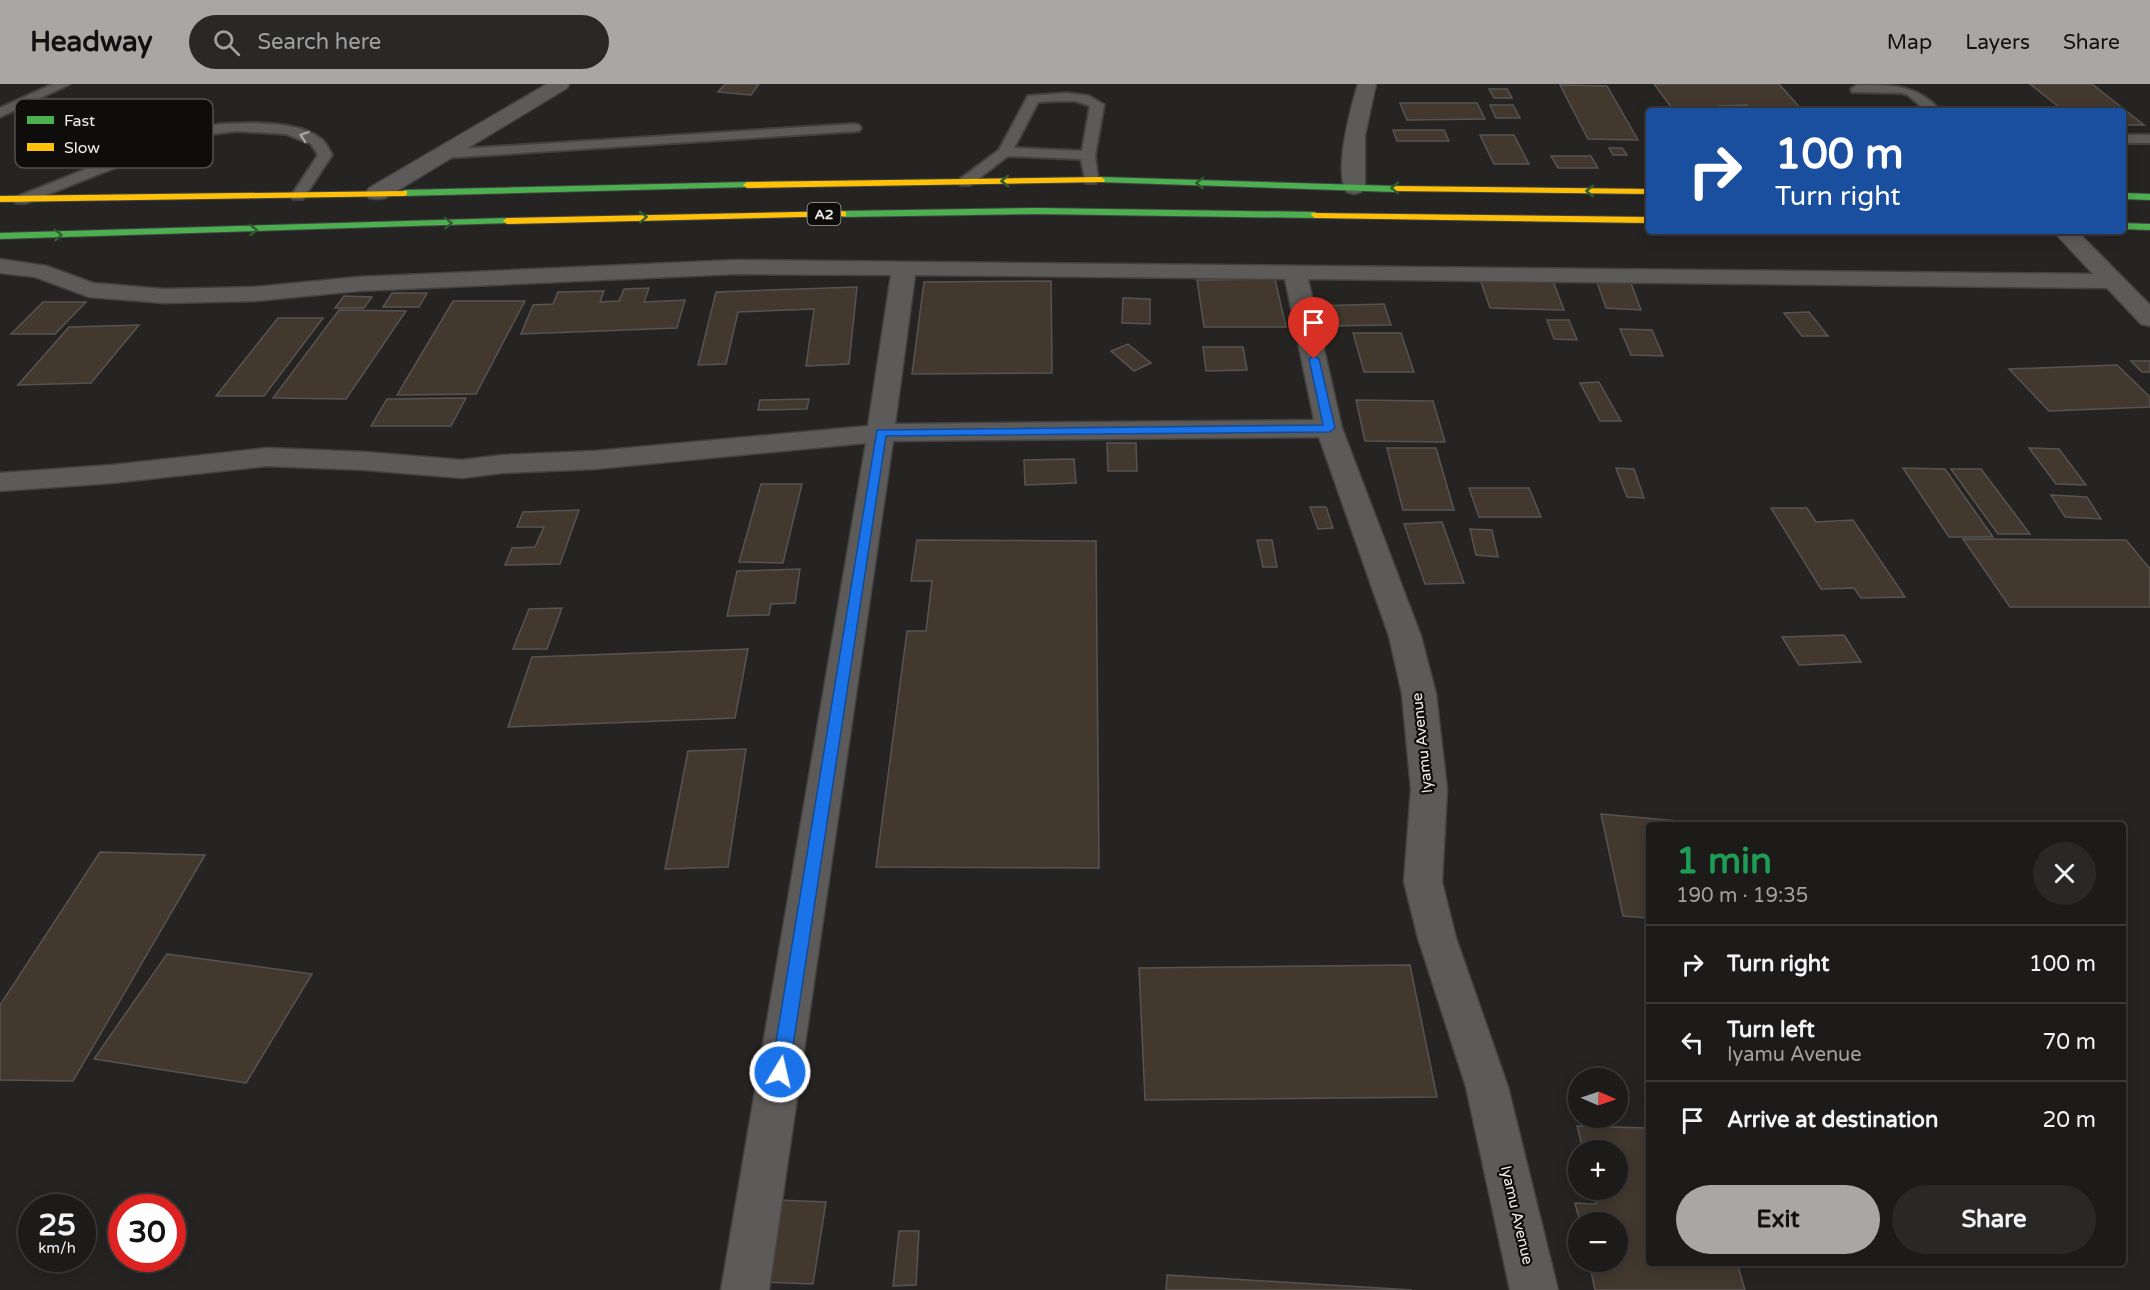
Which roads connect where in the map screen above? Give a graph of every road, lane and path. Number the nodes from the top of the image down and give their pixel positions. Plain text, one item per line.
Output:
1 (64, 84) edge
2 (560, 84) edge
3 (1367, 84) edge
4 (1857, 89) dead end
5 (31, 99) edge
6 (15, 106) edge
7 (1931, 108) edge
8 (0, 113) edge
9 (213, 128) edge
10 (854, 128) dead end
11 (2126, 139) edge
12 (2150, 139) edge
13 (1005, 152) junction
14 (443, 154) junction
15 (1088, 155) junction
16 (101, 168) edge
17 (1091, 180) junction
18 (965, 182) junction
19 (1354, 188) junction
20 (1646, 192) edge
21 (377, 193) junction
22 (298, 196) junction
23 (2126, 196) edge
24 (2150, 197) edge
25 (0, 199) edge
26 (21, 200) junction
27 (1646, 220) edge
28 (2126, 226) edge
29 (2150, 227) edge
30 (2067, 234) edge
31 (0, 236) edge
32 (0, 266) edge
33 (904, 268) junction
34 (1295, 272) junction
35 (2111, 281) junction
36 (2150, 319) edge
37 (1329, 428) junction
38 (880, 433) junction
39 (0, 482) edge
40 (745, 1290) edge
41 (1534, 1290) edge

1 - 5 lane
2 - 14 street
3 - 19 street
4 - 7 lane
6 - 8 lane
22 -> 9 lane
10 - 14 lane
11 - 12 lane
13 - 15 lane
13 - 15 lane
13 - 18 lane
14 - 21 street
15 - 17 lane
16 -> 26 lane
17 -> 18 highway, A2
19 -> 17 highway, A2
18 - 21 highway, A2
20 -> 19 highway, A2
21 - 22 highway, A2
22 - 26 highway, A2
23 - 24 highway
25 - 26 highway, A2
31 -> 27 highway, A2
28 - 29 highway
30 - 35 street
32 - 33 street
33 - 34 street
33 - 38 street
34 - 35 street
34 - 37 street, Iyamu Avenue
35 - 36 street
37 - 38 street
37 - 41 street, Iyamu Avenue
38 - 39 street
38 - 40 street

